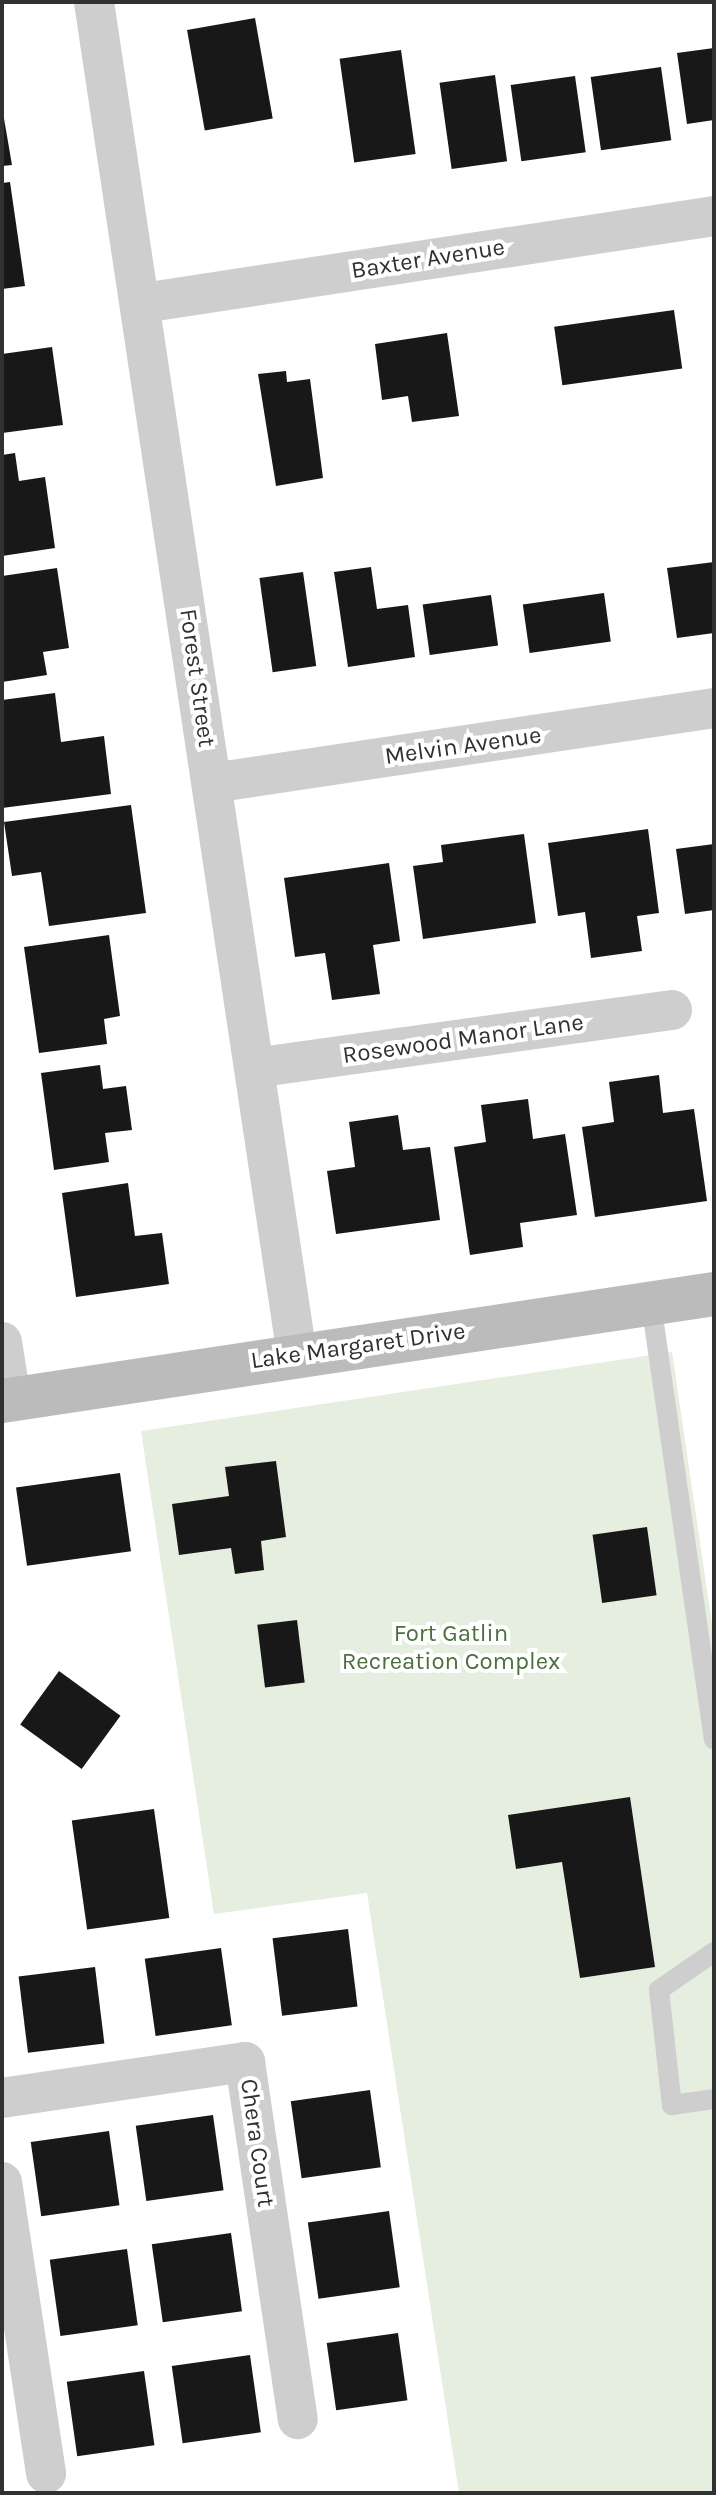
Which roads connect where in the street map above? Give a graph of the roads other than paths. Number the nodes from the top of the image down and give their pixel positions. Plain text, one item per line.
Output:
1 (94, 2) edge
2 (714, 216) edge
3 (143, 303) junction
4 (714, 708) edge
5 (212, 783) junction
6 (672, 1010) dead end
7 (254, 1068) junction
8 (714, 1294) edge
9 (651, 1303) junction
10 (2, 1342) edge
11 (297, 1355) junction
12 (6, 1400) edge
13 (714, 1739) edge
14 (714, 1952) edge
15 (2, 2098) edge
16 (714, 2099) edge
17 (2, 2182) edge
18 (298, 2419) dead end
19 (46, 2474) dead end

1 - 3 street, Forest Street
2 - 3 street, Baxter Avenue
3 - 5 street, Forest Street
4 - 5 street, Melvin Avenue
5 - 7 street, Forest Street
6 - 7 street, Rosewood Manor Lane
7 - 11 street, Forest Street
8 - 9 street, Lake Margaret Drive
9 - 11 street, Lake Margaret Drive
9 - 13 lane
10 - 12 street
11 - 12 street, Lake Margaret Drive
14 - 16 lane
15 - 18 street, Chera Court
17 - 19 street

